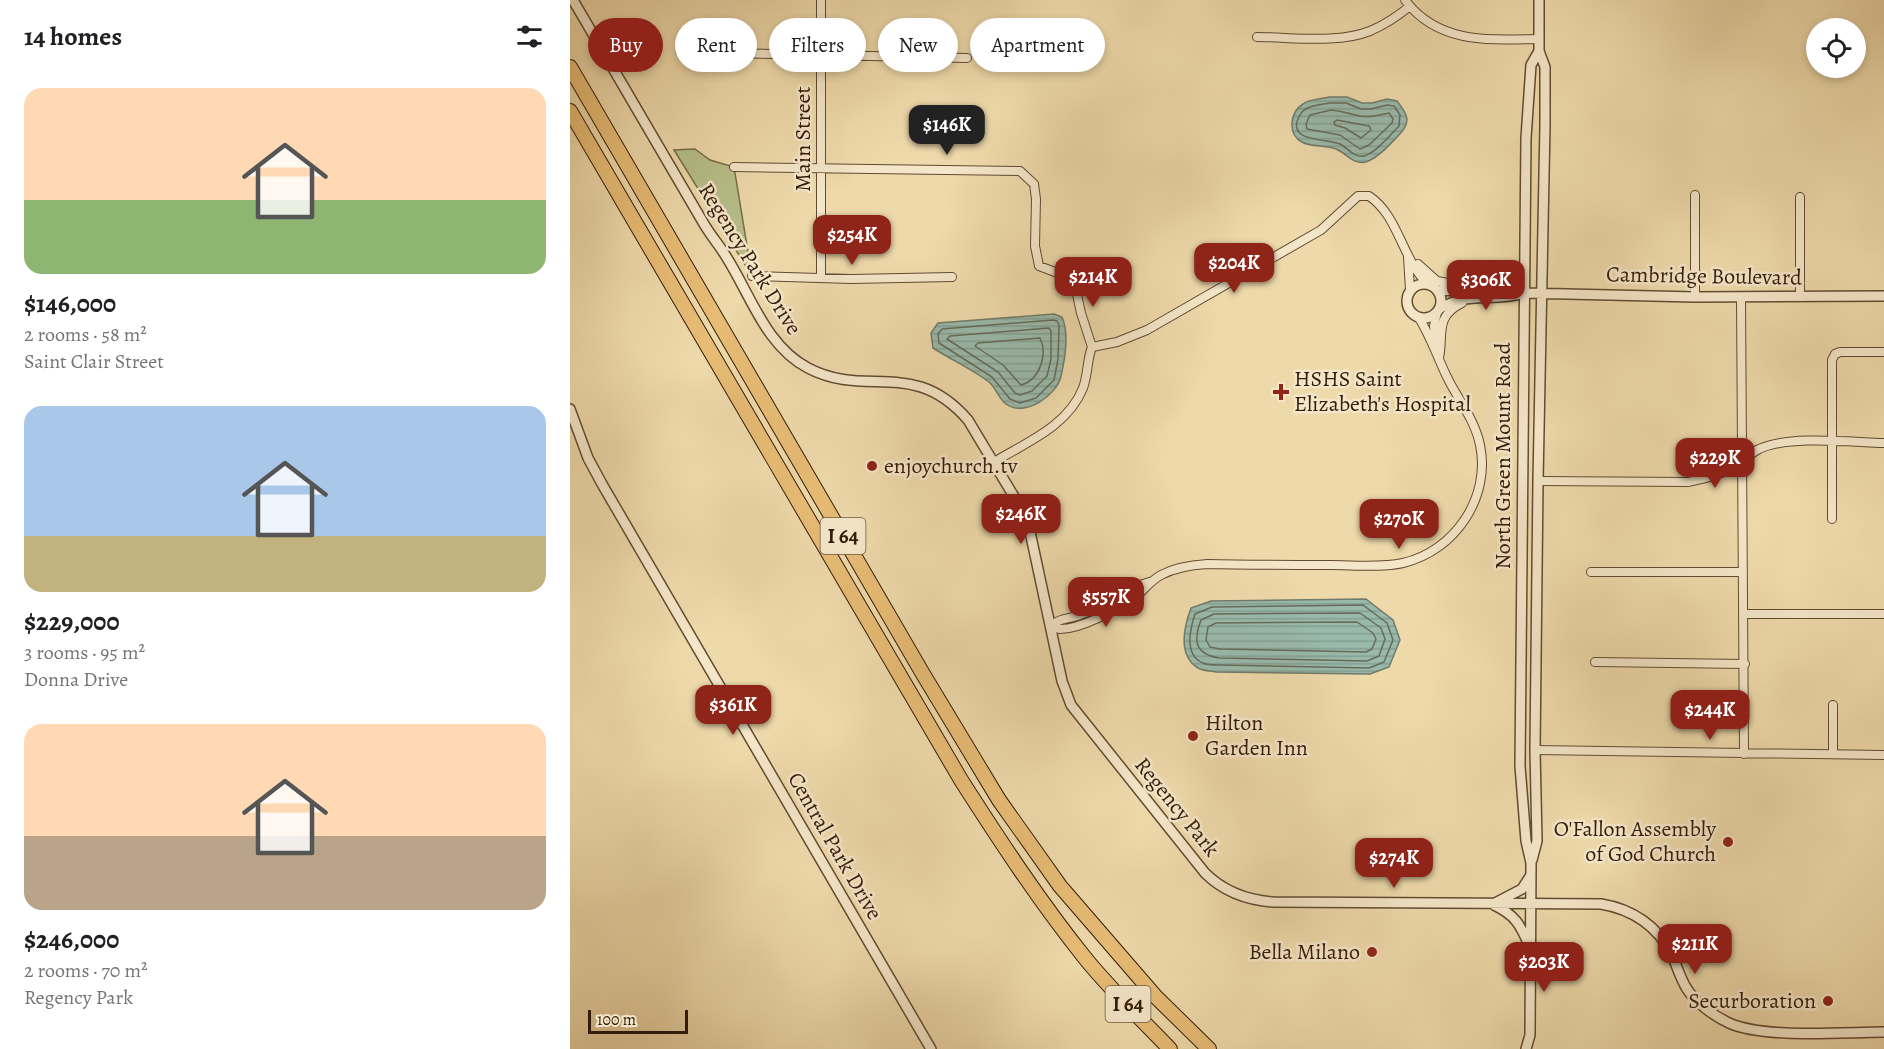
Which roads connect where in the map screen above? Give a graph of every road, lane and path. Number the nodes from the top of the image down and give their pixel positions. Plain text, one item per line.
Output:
1 (573, 0) edge
2 (821, 0) edge
3 (1539, 0) edge
4 (1408, 3) edge
5 (821, 18) edge
6 (1257, 37) dead end
7 (1538, 39) junction
8 (1539, 51) junction
9 (866, 56) edge
10 (967, 58) dead end
11 (570, 68) edge
12 (821, 72) edge
13 (570, 111) edge
14 (734, 167) dead end
15 (820, 168) junction
16 (1695, 195) dead end
17 (1800, 196) dead end
18 (1403, 247) junction
19 (1408, 257) junction
20 (752, 276) dead end
21 (821, 277) junction
22 (952, 277) dead end
23 (1428, 284) junction
24 (1410, 290) junction
25 (1438, 290) junction
26 (1470, 292) junction
27 (1524, 293) junction
28 (1540, 293) junction
29 (1884, 296) edge
30 (1695, 297) junction
31 (1741, 297) junction
32 (1800, 297) junction
33 (1438, 311) junction
34 (1419, 318) junction
35 (1092, 347) junction
36 (1884, 352) edge
37 (1438, 354) junction
38 (570, 409) edge
39 (1832, 442) junction
40 (1884, 443) edge
41 (1743, 460) junction
42 (994, 462) junction
43 (1538, 481) junction
44 (1832, 519) dead end
45 (1591, 572) dead end
46 (1743, 572) junction
47 (1744, 614) junction
48 (1884, 614) edge
49 (1051, 627) junction
50 (1595, 662) dead end
51 (1745, 664) junction
52 (1833, 705) dead end
53 (1535, 750) junction
54 (1833, 753) junction
55 (1744, 754) junction
56 (1884, 754) edge
57 (1531, 863) junction
58 (1531, 875) junction
59 (1491, 904) junction
60 (1531, 904) junction
61 (1531, 950) junction
62 (1086, 959) junction
63 (1147, 984) junction
64 (1884, 1032) edge
65 (1530, 1035) junction
66 (931, 1049) edge
67 (1158, 1049) edge
68 (1170, 1049) edge
69 (1209, 1049) edge
70 (1221, 1049) edge
71 (1526, 1049) edge
72 (1536, 1049) edge

1 - 42 street, Regency Park Drive
2 - 5 street, Main Street
3 - 7 street, North Green Mount Road
4 - 6 street
4 - 7 street
7 - 8 street, North Green Mount Road
8 - 27 street, North Green Mount Road
8 - 28 street, North Green Mount Road
9 - 10 street
11 - 63 highway, I 64
12 - 15 street, Main Street
13 - 62 highway, I 64
14 - 15 street
15 - 21 street, Main Street
15 - 35 street
16 - 30 street
17 - 32 street
18 - 19 street
18 - 26 street
18 - 35 street
19 - 23 street
19 - 24 street
20 - 21 street
21 - 22 street
23 - 24 street
23 - 25 street
24 - 34 street
25 - 26 street
25 - 33 street
26 - 27 street, Cambridge Boulevard
26 - 33 street
26 - 37 street
27 - 28 street, Cambridge Boulevard
27 - 57 street, North Green Mount Road
28 - 30 street, Cambridge Boulevard
28 - 43 street, North Green Mount Road
29 - 32 street, Cambridge Boulevard
30 - 31 street, Cambridge Boulevard
31 - 32 street, Cambridge Boulevard
31 - 41 street
33 - 34 street
33 - 37 street
34 - 37 street
35 - 42 street
36 - 39 street
37 - 49 street
38 - 66 street, Central Park Drive
39 - 40 street
39 - 41 street
39 - 44 street
41 - 43 street
41 - 46 street
42 - 49 street, Regency Park
43 - 53 street, North Green Mount Road
45 - 46 street
46 - 47 street
47 - 48 street
47 - 51 street
49 - 59 street, Regency Park
50 - 51 street
51 - 55 street
52 - 54 street
53 - 55 street
53 - 57 street, North Green Mount Road
54 - 55 street
54 - 56 street
57 - 58 street, North Green Mount Road
58 - 59 street
58 - 60 street, North Green Mount Road
59 - 60 street, Regency Park
59 - 61 street
60 - 61 street, North Green Mount Road
60 - 64 street, Regency Park
61 - 65 street, North Green Mount Road
62 - 67 highway
62 - 68 highway, I 64
63 - 69 highway, I 64
63 - 70 highway
65 - 71 street, North Green Mount Road
65 - 72 street, North Green Mount Road

